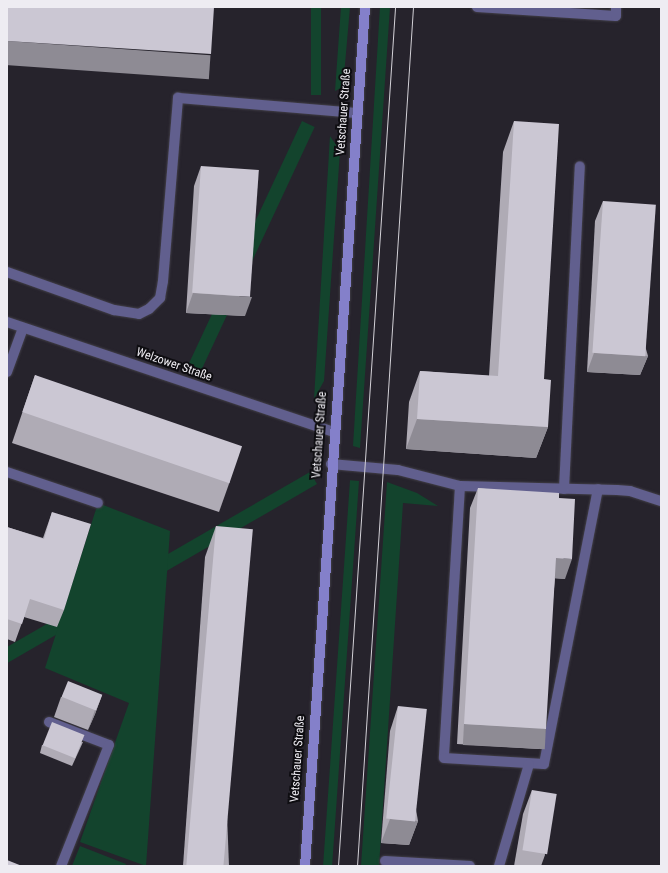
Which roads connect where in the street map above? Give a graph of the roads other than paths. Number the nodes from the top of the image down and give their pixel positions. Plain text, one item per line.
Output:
1 (365, 7) edge
2 (477, 7) edge
3 (616, 7) edge
4 (357, 113) junction
5 (580, 166) dead end
6 (7, 272) edge
7 (7, 322) edge
8 (23, 328) junction
9 (7, 372) edge
10 (333, 432) junction
11 (331, 464) junction
12 (7, 472) edge
13 (460, 486) junction
14 (564, 489) junction
15 (598, 489) junction
16 (661, 501) edge
17 (98, 503) dead end
18 (49, 722) dead end
19 (529, 764) junction
20 (385, 861) dead end
21 (61, 866) edge
22 (304, 866) edge
23 (470, 866) edge
24 (499, 866) edge

1 - 4 street, Vetschauer Straße
2 - 3 street
4 - 6 street
4 - 10 street, Vetschauer Straße
5 - 14 street
7 - 8 street, Welzower Straße
8 - 9 street
8 - 10 street, Welzower Straße
10 - 11 street, Vetschauer Straße
11 - 13 street
11 - 22 street, Vetschauer Straße
12 - 17 street
13 - 14 street
13 - 19 street
14 - 15 street
15 - 16 street
15 - 19 street
18 - 21 street
19 - 24 street
20 - 23 street

